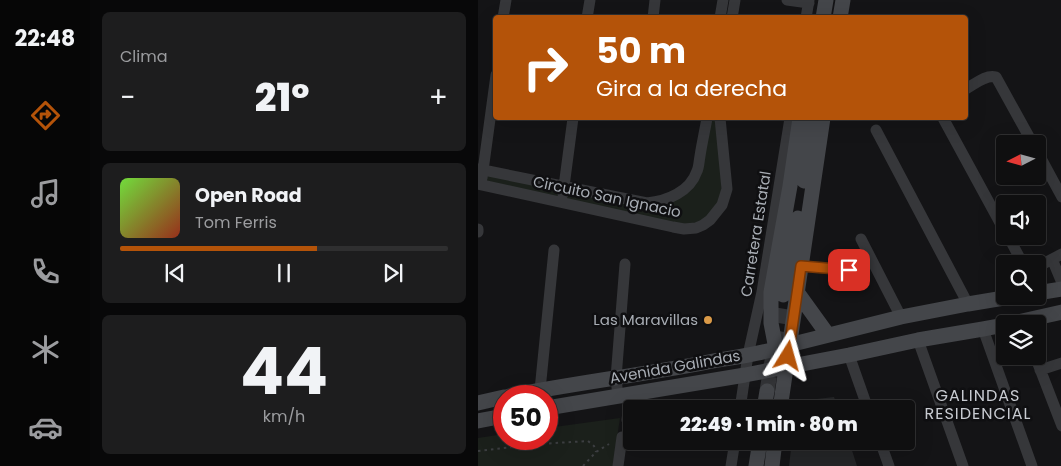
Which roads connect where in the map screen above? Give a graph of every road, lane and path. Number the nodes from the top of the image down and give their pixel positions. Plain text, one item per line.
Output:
1 (506, 0) edge
2 (590, 0) edge
3 (655, 0) edge
4 (723, 0) edge
5 (735, 0) edge
6 (787, 0) edge
7 (826, 0) edge
8 (835, 0) edge
9 (842, 0) edge
10 (812, 5) edge
11 (504, 15) edge
12 (588, 15) edge
13 (653, 15) edge
14 (720, 15) edge
15 (732, 15) edge
16 (824, 15) edge
17 (832, 15) edge
18 (840, 15) edge
19 (968, 88) edge
20 (493, 93) edge
21 (573, 120) edge
22 (707, 120) edge
23 (720, 120) edge
24 (790, 120) edge
25 (800, 120) edge
26 (810, 120) edge
27 (815, 120) edge
28 (824, 120) edge
29 (945, 120) edge
30 (876, 130) dead end
31 (1028, 135) edge
32 (1046, 168) edge
33 (480, 170) edge
34 (805, 178) junction
35 (479, 184) edge
36 (564, 187) junction
37 (1062, 197) edge
38 (561, 203) junction
39 (996, 215) edge
40 (861, 239) dead end
41 (554, 250) dead end
42 (1057, 256) edge
43 (1046, 263) edge
44 (625, 264) dead end
45 (801, 266) junction
46 (849, 270) dead end
47 (1062, 283) edge
48 (1062, 289) edge
49 (1046, 292) edge
50 (790, 294) junction
51 (996, 299) edge
52 (968, 304) junction
53 (1062, 312) edge
54 (1046, 316) edge
55 (901, 317) junction
56 (996, 327) edge
57 (983, 329) junction
58 (828, 335) junction
59 (918, 340) junction
60 (783, 347) junction
61 (748, 355) junction
62 (849, 355) junction
63 (1062, 363) edge
64 (1038, 365) edge
65 (679, 368) junction
66 (786, 368) junction
67 (1040, 370) junction
68 (745, 375) junction
69 (616, 378) junction
70 (542, 385) edge
71 (681, 386) junction
72 (558, 390) edge
73 (767, 391) tunnel mouth
74 (624, 396) junction
75 (493, 399) edge
76 (624, 400) edge
77 (741, 400) edge
78 (766, 400) edge
79 (781, 400) edge
80 (865, 400) edge
81 (478, 402) edge
82 (558, 406) edge
83 (493, 418) edge
84 (478, 421) edge
85 (1062, 426) edge
86 (622, 436) joint
87 (734, 450) edge
88 (759, 450) edge
89 (774, 450) edge
90 (883, 450) edge
91 (478, 451) edge
92 (596, 452) junction
93 (583, 466) edge
94 (618, 466) edge
95 (731, 466) edge
96 (756, 466) edge
97 (772, 466) edge
98 (889, 466) edge
99 (963, 466) edge
100 (1032, 466) edge

1 - 11 street
2 - 12 street
3 - 13 street
4 - 14 street
5 - 15 street
6 - 10 street
7 - 16 street
8 - 17 street
9 - 18 street
19 - 31 street
20 - 33 street
21 - 36 street
22 - 36 street, Circuito San Ignacio
23 - 38 street, Circuito San Ignacio
24 - 61 street, Carretera Estatal
25 - 60 street
26 - 34 street
27 - 34 street
28 - 45 street
29 - 39 street
30 - 52 street
32 - 37 street
33 - 35 street
33 - 36 street, Circuito San Ignacio
34 - 50 street
35 - 38 street, Circuito San Ignacio
36 - 38 street
40 - 55 street
41 - 70 street
42 - 43 street
42 - 47 street
44 - 69 street
45 - 46 lane
45 - 50 street
48 - 49 street
50 - 58 street
50 - 60 street
51 - 52 street, Avenida Galindas
52 - 55 street, Avenida Galindas
53 - 54 street
55 - 58 street, Avenida Galindas
56 - 57 street, Avenida Galindas
57 - 59 street, Avenida Galindas
57 - 100 street
58 - 60 street, Avenida Galindas
59 - 62 street, Avenida Galindas
59 - 99 street
60 - 61 street, Avenida Galindas
60 - 66 street
61 - 65 street, Avenida Galindas
61 - 68 street, Carretera Estatal
62 - 66 street, Avenida Galindas
62 - 80 street
63 - 67 street
64 - 67 street
65 - 69 street, Avenida Galindas
65 - 71 street
66 - 68 street, Avenida Galindas
66 - 79 street
67 - 85 street
68 - 71 street, Avenida Galindas
68 - 77 street, Carretera Estatal
69 - 72 street, Avenida Galindas
69 - 74 street
71 - 74 street, Avenida Galindas
73 - 78 street
74 - 76 street
74 - 82 street, Avenida Galindas
75 - 81 street
83 - 84 street
86 - 92 path
86 - 94 street
87 - 95 street
88 - 96 street
89 - 97 street
90 - 98 street
91 - 92 path
92 - 93 path

